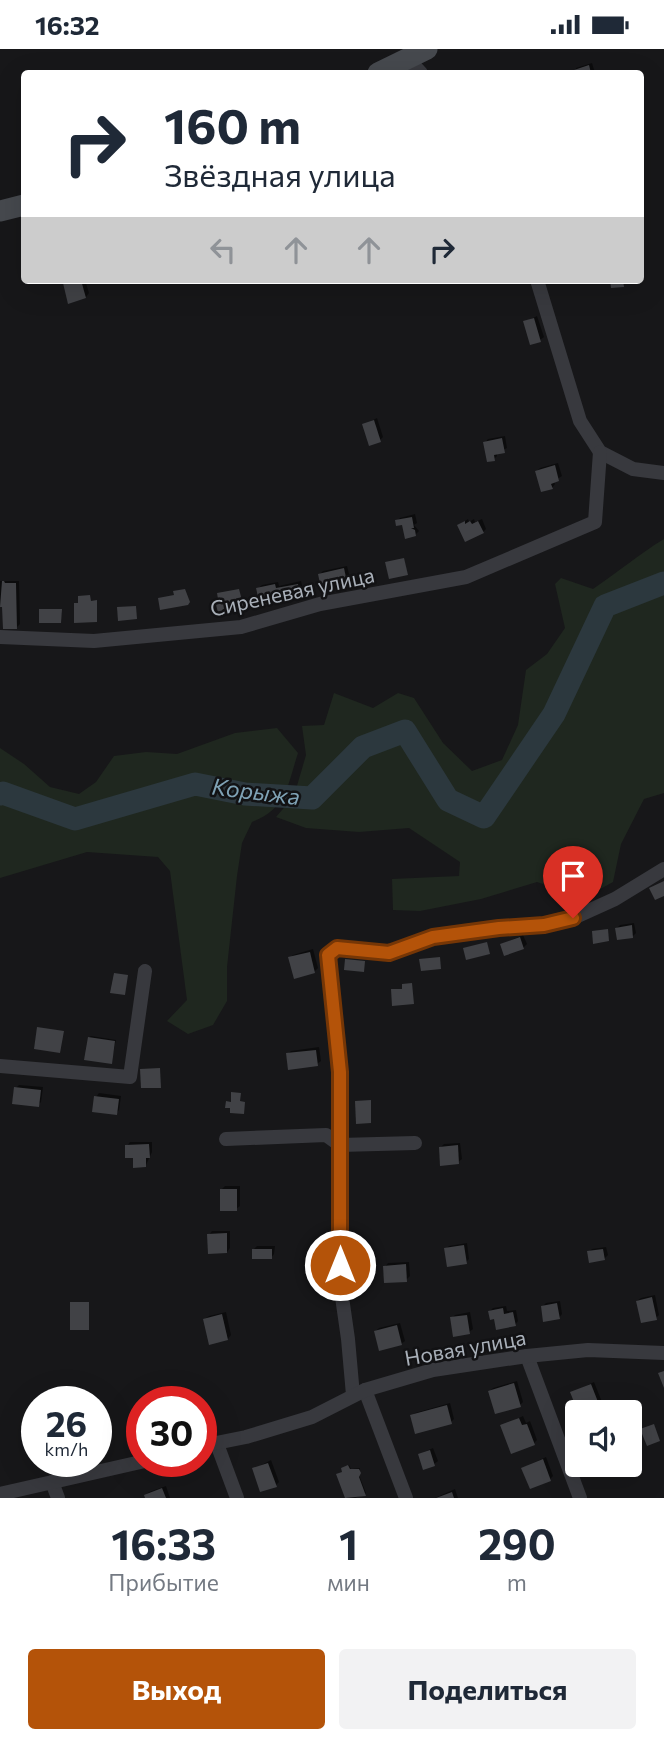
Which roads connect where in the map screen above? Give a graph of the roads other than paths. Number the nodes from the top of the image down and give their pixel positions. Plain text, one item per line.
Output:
1 (427, 49) edge
2 (414, 66) edge
3 (393, 70) edge
4 (21, 206) edge
5 (0, 211) edge
6 (538, 284) edge
7 (600, 452) junction
8 (664, 473) edge
9 (0, 637) edge
10 (664, 869) edge
11 (145, 971) dead end
12 (0, 1066) edge
13 (226, 1139) dead end
14 (415, 1143) dead end
15 (340, 1145) junction
16 (664, 1353) edge
17 (527, 1356) junction
18 (359, 1393) junction
19 (217, 1444) joint
20 (126, 1465) edge
21 (52, 1482) junction
22 (0, 1494) edge
23 (58, 1498) edge
24 (237, 1498) edge
25 (406, 1498) edge
26 (580, 1498) edge

1 - 2 street
2 - 3 street
4 - 5 street
6 - 7 street
7 - 8 street
7 - 9 street, Сиреневая улица
10 - 15 street
11 - 12 street
13 - 15 street
14 - 15 street
15 - 18 street
16 - 17 street, Новая улица
17 - 18 street, Новая улица
17 - 26 street
18 - 19 street, Новая улица
18 - 25 street
19 - 24 street
20 - 21 street
21 - 22 street
21 - 23 street

